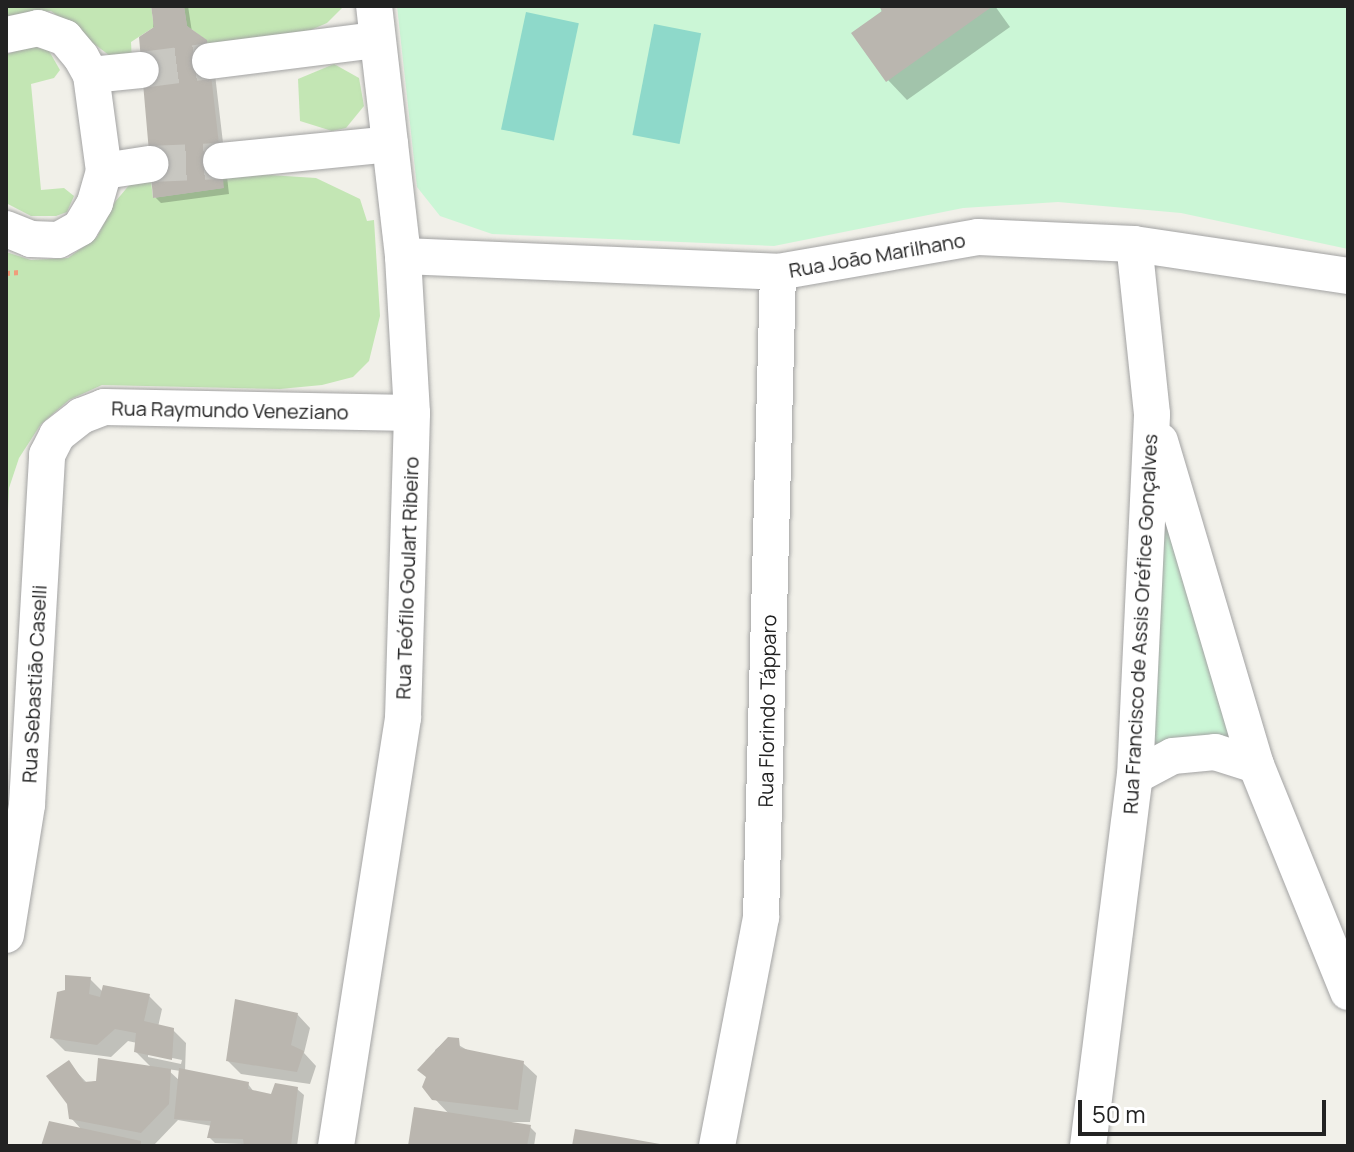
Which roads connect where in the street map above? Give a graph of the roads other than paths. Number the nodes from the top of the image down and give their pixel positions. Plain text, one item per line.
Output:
1 (375, 23) edge
2 (6, 35) edge
3 (210, 61) tunnel mouth
4 (141, 70) tunnel mouth
5 (91, 75) junction
6 (390, 144) junction
7 (221, 161) tunnel mouth
8 (150, 164) tunnel mouth
9 (104, 171) junction
10 (6, 229) edge
11 (1134, 244) junction
12 (403, 256) junction
13 (778, 272) junction
14 (1348, 276) edge
15 (412, 413) junction
16 (1152, 414) junction
17 (57, 435) joint
18 (1256, 765) junction
19 (1135, 776) junction
20 (6, 935) edge
21 (1348, 992) edge
22 (336, 1146) edge
23 (717, 1146) edge
24 (1088, 1146) edge

1 - 3 street
1 - 6 street, Rua Teófilo Goulart Ribeiro
2 - 5 street
4 - 5 street
5 - 9 street
6 - 7 street
6 - 12 street, Rua Teófilo Goulart Ribeiro
8 - 9 street
9 - 10 street
11 - 13 street, Rua João Marilhano
11 - 14 street, Rua João Marilhano
11 - 16 street, Rua Francisco de Assis Oréfice Gonçalves
12 - 13 street, Rua João Marilhano
12 - 15 street, Rua Teófilo Goulart Ribeiro
13 - 23 street, Rua Florindo Tápparo
15 - 17 street, Rua Raymundo Veneziano
15 - 22 street, Rua Teófilo Goulart Ribeiro
16 - 18 street
16 - 19 street, Rua Francisco de Assis Oréfice Gonçalves
17 - 20 street, Rua Sebastião Caselli
18 - 19 street
18 - 21 street
19 - 24 street, Rua Francisco de Assis Oréfice Gonçalves

